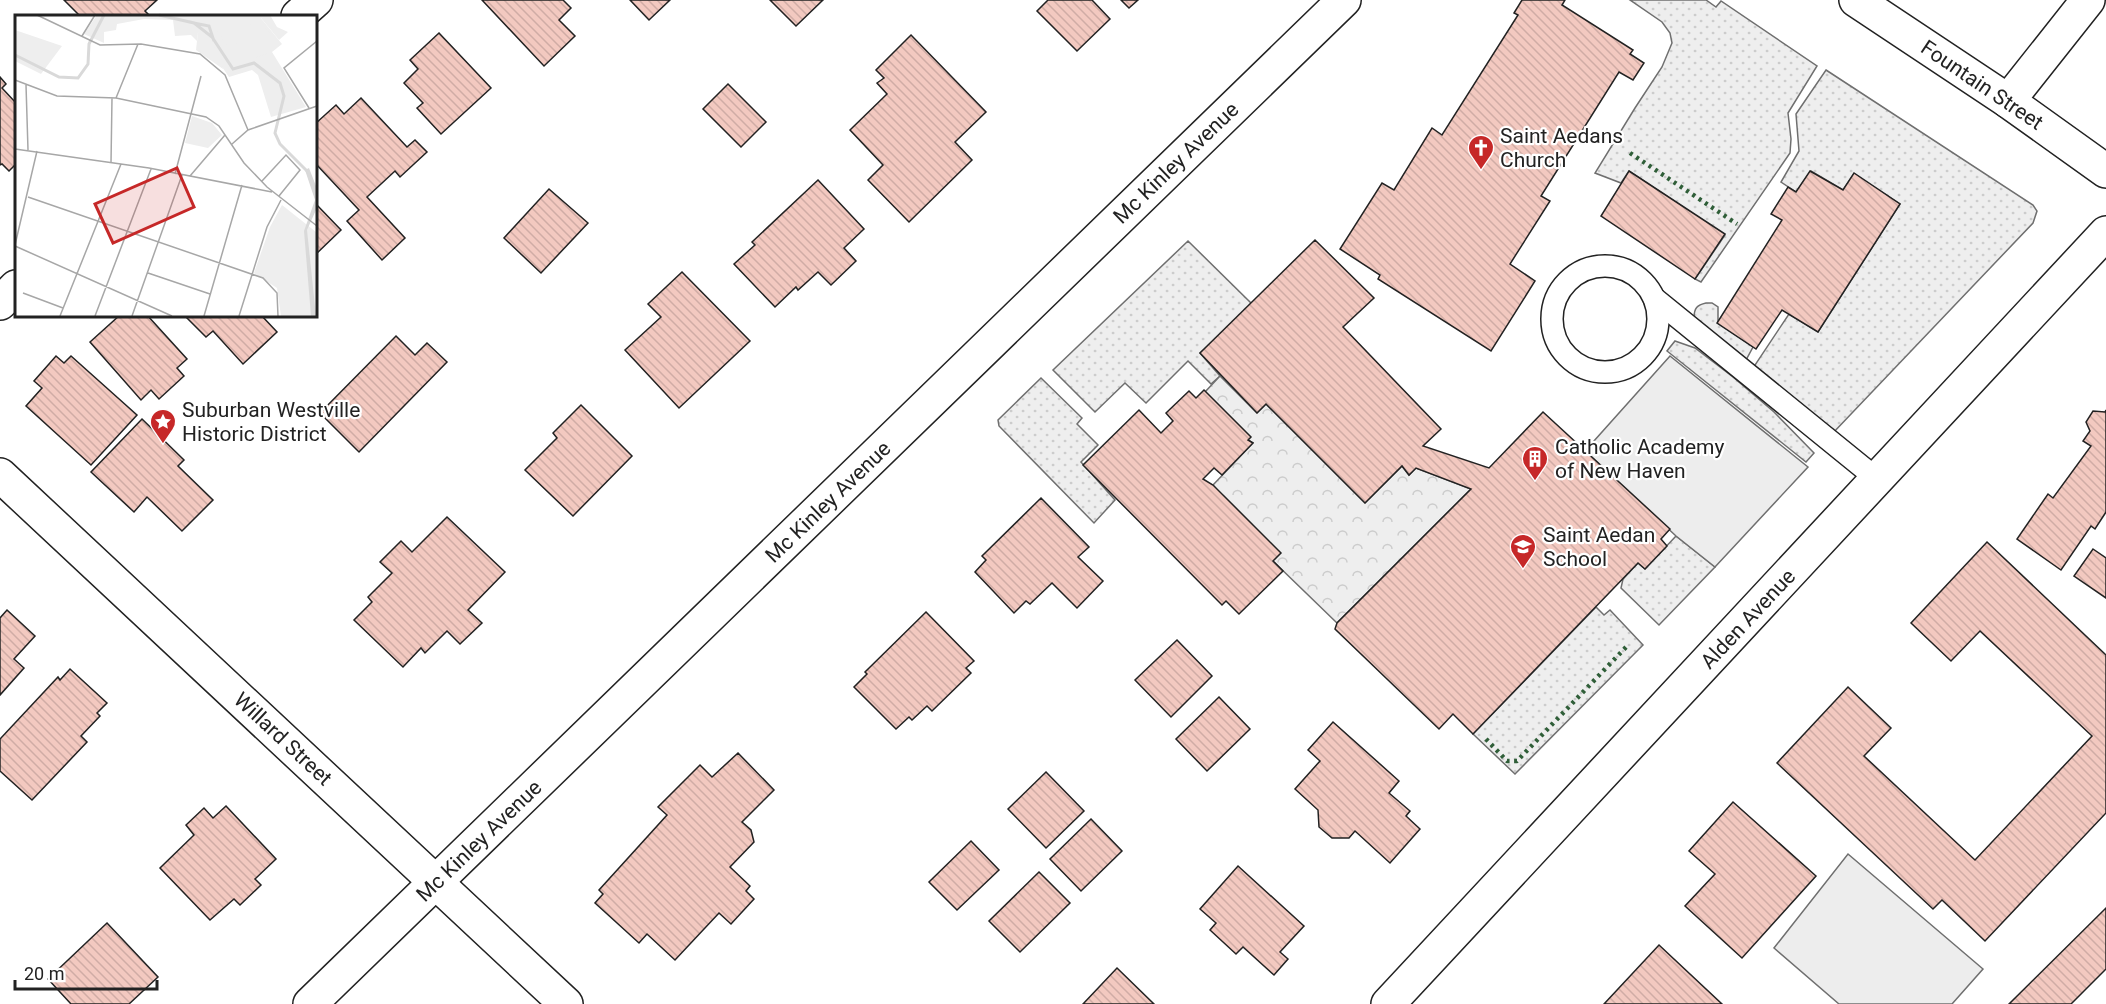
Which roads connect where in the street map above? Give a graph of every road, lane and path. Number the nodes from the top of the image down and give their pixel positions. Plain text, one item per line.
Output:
1 (316, 0) edge
2 (1344, 0) edge
3 (1856, 0) edge
4 (2088, 0) edge
5 (299, 15) edge
6 (2008, 101) junction
7 (2106, 171) edge
8 (2106, 233) edge
9 (15, 288) edge
10 (1654, 298) junction
11 (0, 303) edge
12 (0, 475) edge
13 (1877, 480) junction
14 (436, 882) junction
15 (310, 1004) edge
16 (566, 1004) edge
17 (1388, 1004) edge

1 - 5 street
2 - 14 street, Mc Kinley Avenue
3 - 6 street, Fountain Street
4 - 6 street
6 - 7 street, Fountain Street
8 - 13 street, Alden Avenue
9 - 11 street
10 - 10 lane
10 - 13 lane
12 - 14 street, Willard Street
13 - 17 street, Alden Avenue
14 - 15 street, Mc Kinley Avenue
14 - 16 street, Willard Street

